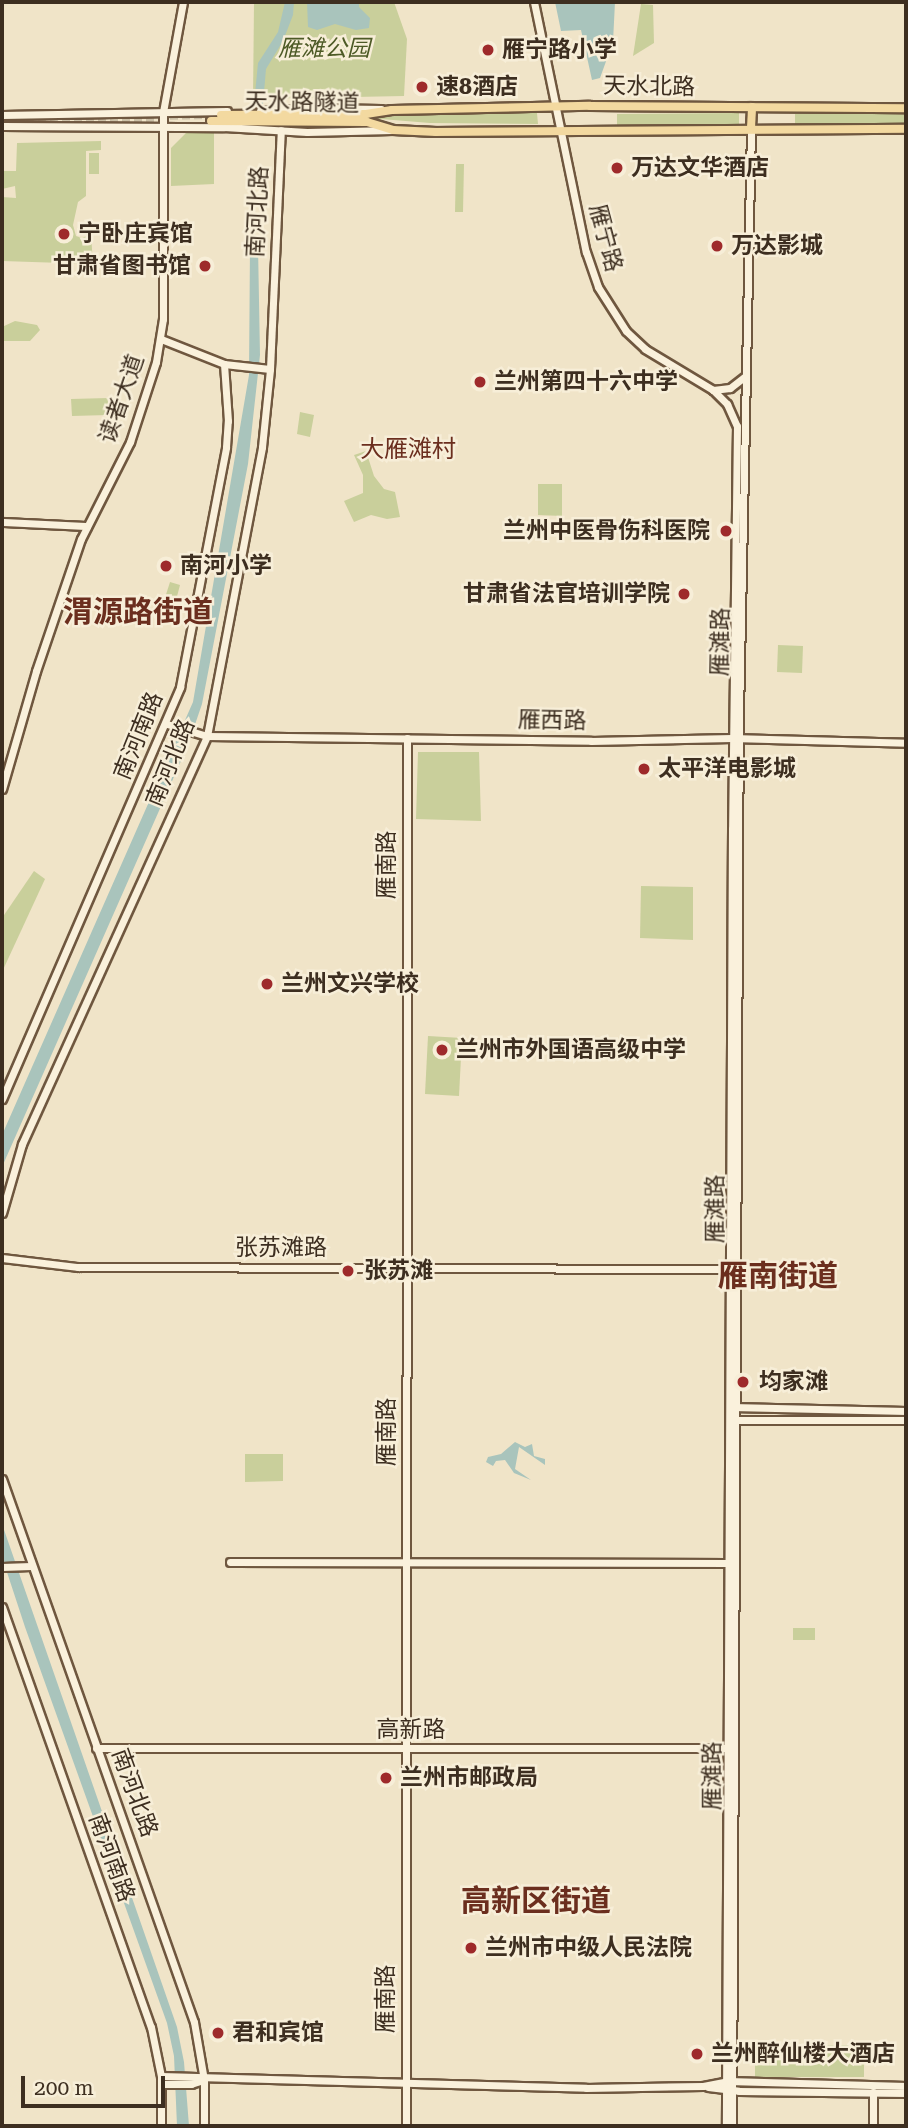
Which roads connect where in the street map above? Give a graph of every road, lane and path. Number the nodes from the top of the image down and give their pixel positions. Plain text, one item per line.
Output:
1 (183, 2) edge
2 (534, 2) edge
3 (752, 107) junction
4 (558, 108) junction
5 (906, 108) edge
6 (392, 110) junction
7 (163, 112) junction
8 (2, 115) edge
9 (2, 126) edge
10 (163, 126) junction
11 (751, 128) junction
12 (906, 129) edge
13 (281, 130) junction
14 (393, 130) junction
15 (561, 131) junction
16 (161, 339) junction
17 (224, 364) junction
18 (267, 369) junction
19 (744, 376) junction
20 (713, 390) junction
21 (737, 426) joint
22 (2, 522) edge
23 (87, 526) junction
24 (167, 724) junction
25 (207, 736) junction
26 (407, 738) junction
27 (736, 738) junction
28 (906, 743) edge
29 (2, 789) edge
30 (2, 1099) edge
31 (2, 1213) edge
32 (2, 1258) edge
33 (406, 1267) junction
34 (732, 1269) junction
35 (732, 1407) junction
36 (906, 1411) edge
37 (732, 1420) junction
38 (906, 1420) edge
39 (2, 1479) edge
40 (230, 1562) dead end
41 (406, 1563) junction
42 (732, 1563) junction
43 (27, 1566) junction
44 (2, 1567) edge
45 (2, 1607) edge
46 (96, 1748) junction
47 (729, 1748) junction
48 (406, 1750) junction
49 (165, 2080) junction
50 (204, 2080) junction
51 (406, 2082) junction
52 (728, 2086) junction
53 (906, 2086) edge
54 (873, 2090) junction
55 (906, 2094) edge
56 (161, 2126) edge
57 (204, 2126) edge
58 (406, 2126) edge
59 (726, 2126) edge
60 (732, 2126) edge
61 (873, 2126) edge

1 - 7 main road, 读者大道
2 - 4 main road, 雁宁路
3 - 4 main road, 天水北路
3 - 5 main road, 天水北路
3 - 11 main road
4 - 6 main road, 天水北路
4 - 15 main road, 雁宁路
6 - 7 main road
6 - 14 main road, 天水路隧道
7 - 8 main road
7 - 10 main road, 读者大道
9 - 10 main road
10 - 13 main road
10 - 16 main road, 读者大道
11 - 12 main road, 天水北路
11 - 15 main road, 天水北路
11 - 19 main road, 雁滩路
13 - 14 main road
13 - 18 main road, 南河北路
14 - 15 main road, 天水北路
15 - 20 main road, 雁宁路
16 - 17 main road
16 - 23 main road, 读者大道
17 - 18 main road
17 - 24 main road, 南河南路
18 - 25 main road, 南河北路
19 - 20 main road
19 - 27 main road, 雁滩路
20 - 21 main road, 雁宁路
21 - 27 main road, 雁滩路
22 - 23 main road
23 - 29 main road, 读者大道
24 - 25 main road, 雁西路
24 - 30 main road, 南河南路
25 - 26 main road, 雁西路
25 - 31 main road, 南河北路
26 - 27 main road, 雁西路
26 - 33 main road, 雁南路
27 - 28 main road, 雁西路
27 - 34 main road, 雁滩路
32 - 33 main road, 张苏滩路
33 - 34 main road, 张苏滩路
33 - 41 main road, 雁南路
34 - 35 main road, 雁滩路
35 - 36 main road
35 - 37 main road, 雁滩路
37 - 38 main road
37 - 42 main road, 雁滩路
39 - 43 main road, 南河北路
40 - 41 main road
41 - 42 main road
41 - 48 main road, 雁南路
42 - 47 main road, 雁滩路
43 - 44 main road
43 - 46 main road, 南河北路
45 - 49 main road, 南河南路
46 - 48 main road, 高新路
46 - 50 main road, 南河北路
47 - 48 main road, 高新路
47 - 52 main road, 雁滩路
48 - 51 main road, 雁南路
49 - 50 main road
49 - 56 main road, 南河南路
50 - 51 main road
50 - 57 main road, 南河北路
51 - 52 main road
51 - 58 main road, 雁南路
52 - 54 main road
52 - 59 main road, 雁滩路
52 - 60 main road, 雁滩路
53 - 54 main road
54 - 55 main road
54 - 61 main road

